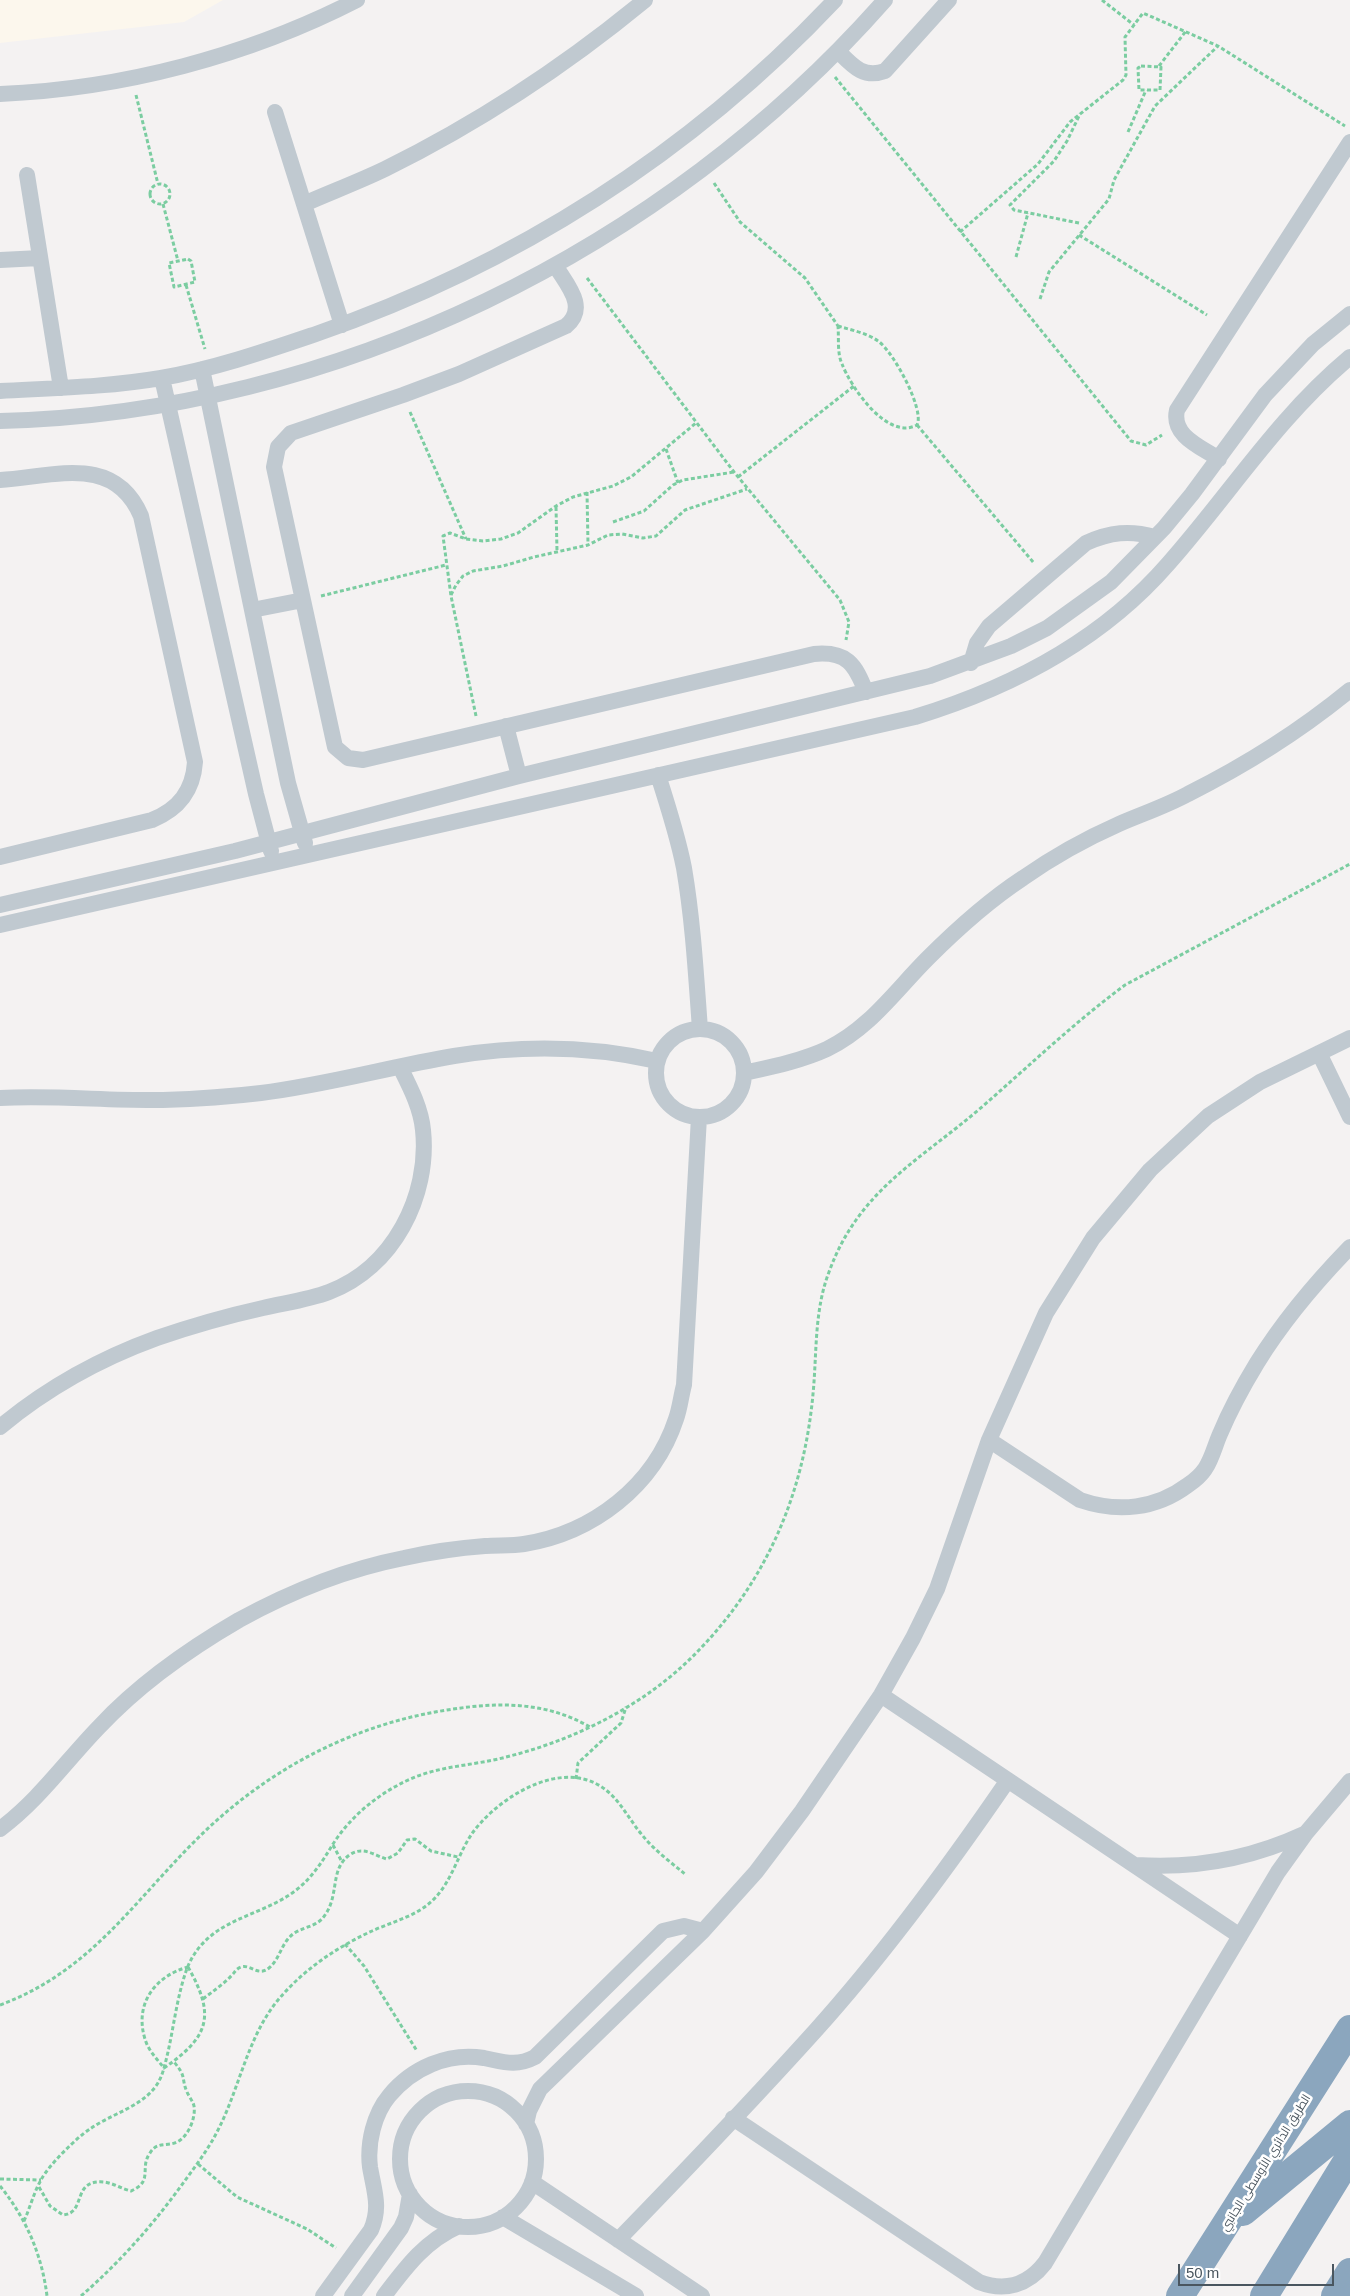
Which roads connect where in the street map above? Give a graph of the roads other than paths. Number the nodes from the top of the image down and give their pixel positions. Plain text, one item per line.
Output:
1 (357, 0) edge
2 (645, 0) edge
3 (835, 0) edge
4 (885, 0) edge
5 (949, 0) edge
6 (838, 51) junction
7 (0, 94) edge
8 (275, 112) dead end
9 (1350, 142) edge
10 (27, 175) dead end
11 (304, 204) junction
12 (40, 258) junction
13 (0, 260) edge
14 (555, 265) junction
15 (1350, 314) edge
16 (342, 325) junction
17 (1350, 357) edge
18 (206, 368) junction
19 (162, 378) junction
20 (61, 388) junction
21 (0, 391) edge
22 (208, 396) junction
23 (168, 403) junction
24 (0, 421) edge
25 (1219, 459) junction
26 (0, 480) edge
27 (1155, 537) junction
28 (303, 600) junction
29 (252, 610) junction
30 (971, 662) junction
31 (1350, 690) edge
32 (866, 692) junction
33 (506, 726) junction
34 (658, 775) junction
35 (519, 776) junction
36 (427, 799) junction
37 (433, 826) junction
38 (302, 833) junction
39 (269, 841) junction
40 (308, 855) junction
41 (0, 857) edge
42 (274, 862) junction
43 (0, 905) edge
44 (0, 925) edge
45 (700, 1029) junction
46 (1350, 1038) edge
47 (1319, 1053) junction
48 (657, 1061) junction
49 (400, 1067) junction
50 (744, 1073) junction
51 (0, 1098) edge
52 (699, 1117) junction
53 (1350, 1117) edge
54 (1350, 1247) edge
55 (0, 1427) edge
56 (989, 1440) junction
57 (881, 1695) junction
58 (1008, 1780) junction
59 (1350, 1781) edge
60 (0, 1829) edge
61 (1306, 1833) junction
62 (1134, 1865) junction
63 (703, 1930) junction
64 (1240, 1936) junction
65 (1350, 2029) edge
66 (733, 2118) junction
67 (526, 2124) junction
68 (1350, 2124) edge
69 (1350, 2156) edge
70 (532, 2182) junction
71 (410, 2194) junction
72 (503, 2217) junction
73 (459, 2226) junction
74 (1225, 2228) junction
75 (618, 2240) junction
76 (1350, 2272) edge
77 (323, 2296) edge
78 (352, 2296) edge
79 (384, 2296) edge
80 (636, 2296) edge
81 (702, 2296) edge
82 (1180, 2296) edge
83 (1264, 2296) edge
84 (1335, 2296) edge

1 - 7 street
2 - 11 street
3 - 16 street
4 - 6 street
5 - 6 street
6 - 14 street
8 - 11 street
9 - 25 street
10 - 12 street
11 - 16 street
12 - 13 street
12 - 20 street
14 - 22 street
14 - 28 street
15 - 25 street
16 - 18 street
17 - 34 street
18 - 19 street
18 - 22 street
19 - 20 street
19 - 23 street
20 - 21 street
22 - 23 street
22 - 29 street
23 - 24 street
23 - 39 street
25 - 27 street
26 - 41 street
27 - 30 street
27 - 30 street
28 - 29 street
28 - 33 street
29 - 38 street
30 - 32 street
31 - 50 street
32 - 33 street
32 - 35 street
33 - 35 street
34 - 37 street
34 - 45 street
35 - 36 street
36 - 37 street
36 - 38 street
37 - 40 street
38 - 39 street
38 - 40 street
39 - 42 street
39 - 43 street
40 - 42 street
42 - 44 street
45 - 48 street
45 - 50 street
46 - 47 street
47 - 53 street
47 - 56 street
48 - 49 street
48 - 52 street
49 - 51 street
49 - 55 street
50 - 52 street
52 - 60 street
54 - 56 street
56 - 57 street
57 - 58 street
57 - 63 street
58 - 62 street
58 - 66 street
59 - 61 street
61 - 62 street
61 - 64 street
62 - 64 street
63 - 67 street
63 - 77 street
64 - 66 street
65 - 74 highway, الطريق الدائري الأوسطى الجانبي
66 - 75 street
67 - 70 street
67 - 71 street
68 - 74 highway
69 - 83 highway
70 - 72 street
70 - 75 street
71 - 73 street
71 - 78 street
72 - 73 street
72 - 80 street
73 - 79 street
74 - 82 highway, الطريق الدائري الأوسطى الجانبي
75 - 81 street
76 - 84 highway

